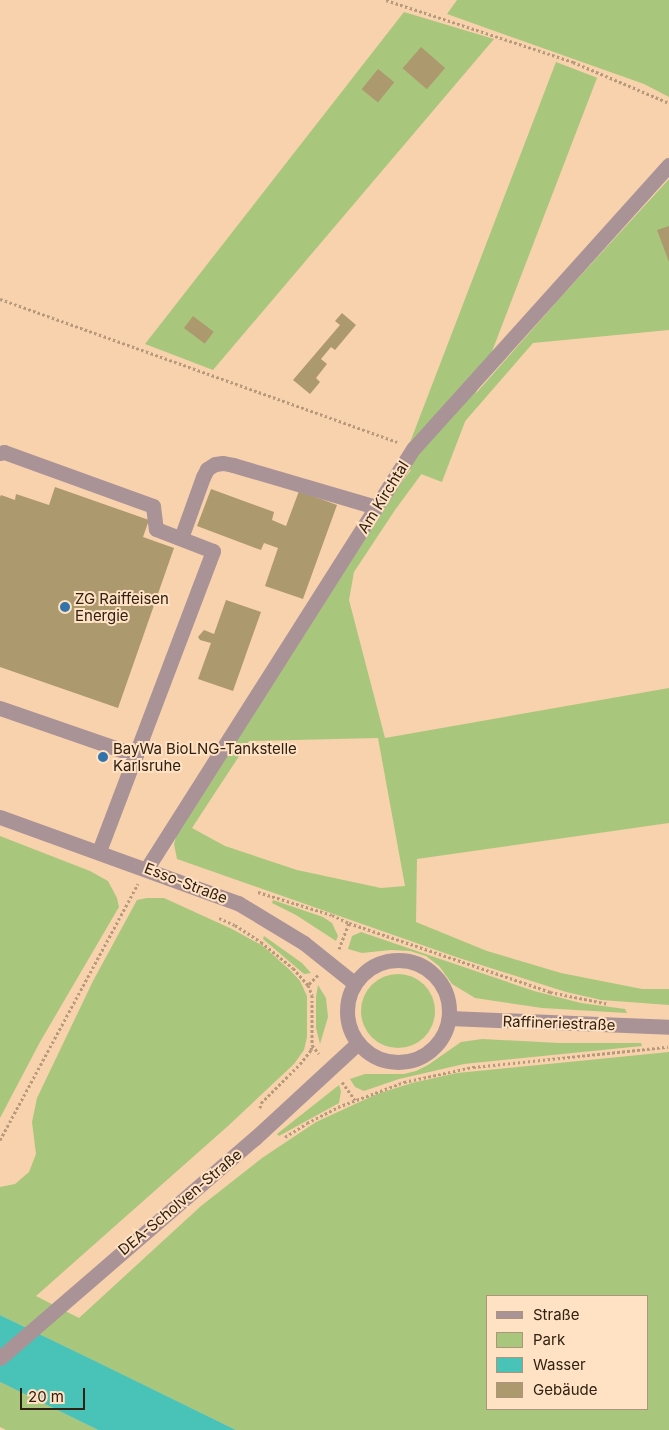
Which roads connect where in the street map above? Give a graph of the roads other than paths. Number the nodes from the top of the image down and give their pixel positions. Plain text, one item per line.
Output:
1 (669, 165) edge
2 (0, 453) edge
3 (376, 507) junction
4 (181, 538) junction
5 (0, 708) edge
6 (136, 755) junction
7 (0, 817) edge
8 (100, 851) junction
9 (147, 868) junction
10 (354, 983) junction
11 (449, 1018) junction
12 (669, 1026) edge
13 (358, 1044) junction
14 (0, 1358) edge

1 - 3 street, Am Kirchtal
2 - 4 street
3 - 4 street
3 - 9 street, Am Kirchtal
4 - 6 street
5 - 6 street
6 - 8 street
7 - 8 street, Esso-Straße
8 - 9 street, Esso-Straße
9 - 10 street, Esso-Straße
10 - 11 street
10 - 13 street
11 - 12 street, Raffineriestraße
11 - 13 street
13 - 14 street, DEA-Scholven-Straße

